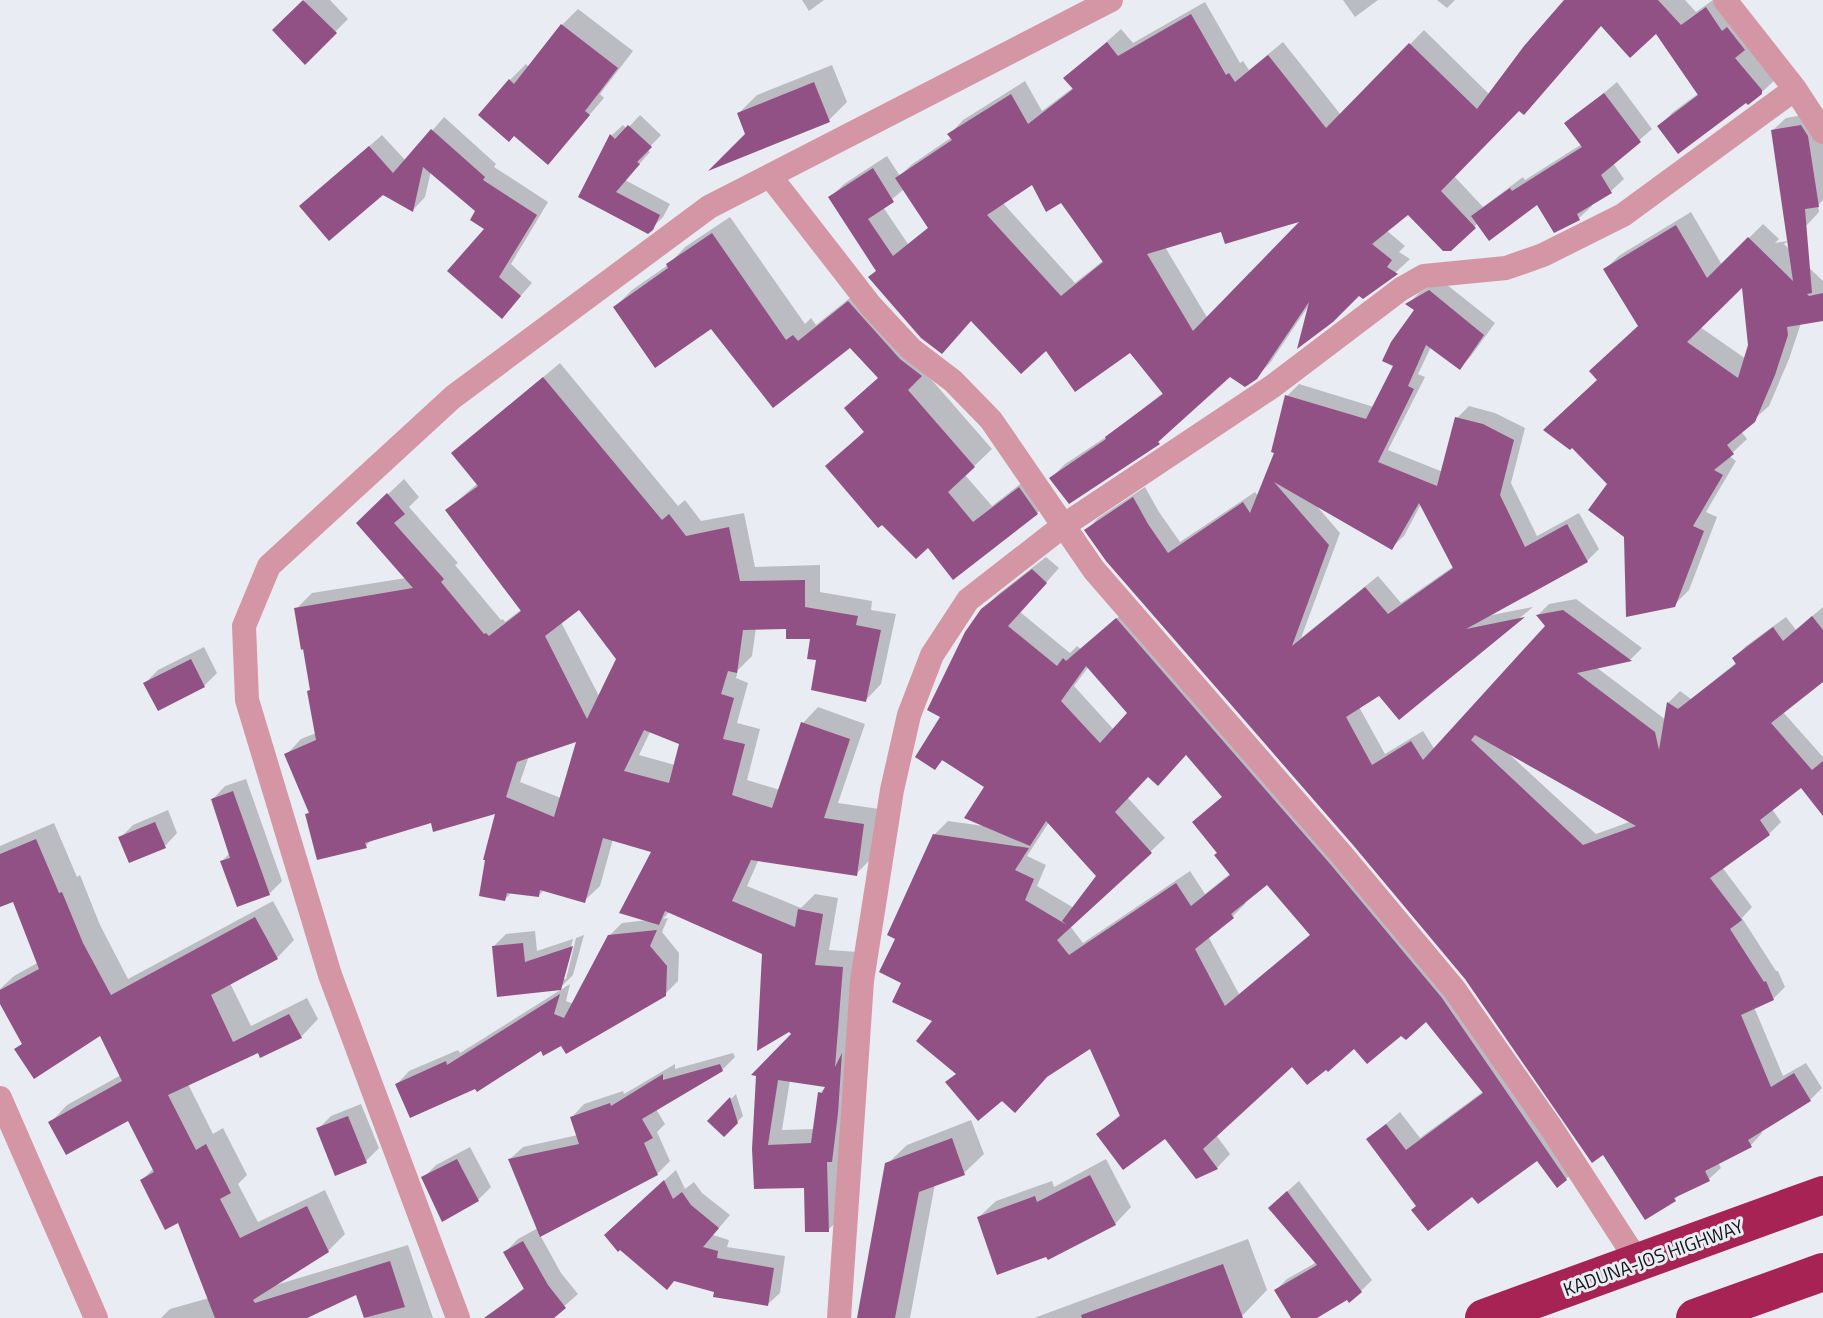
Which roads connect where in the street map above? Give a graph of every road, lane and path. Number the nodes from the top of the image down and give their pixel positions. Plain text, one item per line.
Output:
1 (1111, 0) edge
2 (1725, 0) edge
3 (1795, 89) junction
4 (1823, 132) edge
5 (770, 176) junction
6 (1063, 526) junction
7 (0, 1098) edge
8 (1823, 1195) edge
9 (1638, 1262) junction
10 (1823, 1272) edge
11 (96, 1318) edge
12 (458, 1318) edge
13 (839, 1318) edge
14 (1484, 1318) edge
15 (1695, 1318) edge

1 - 5 street
2 - 3 street
3 - 4 street
3 - 6 street
5 - 6 street
5 - 12 street
6 - 9 street
6 - 13 street
7 - 11 street
8 - 9 highway, KADUNA-JOS HIGHWAY
9 - 14 highway, KADUNA-JOS HIGHWAY
10 - 15 highway

